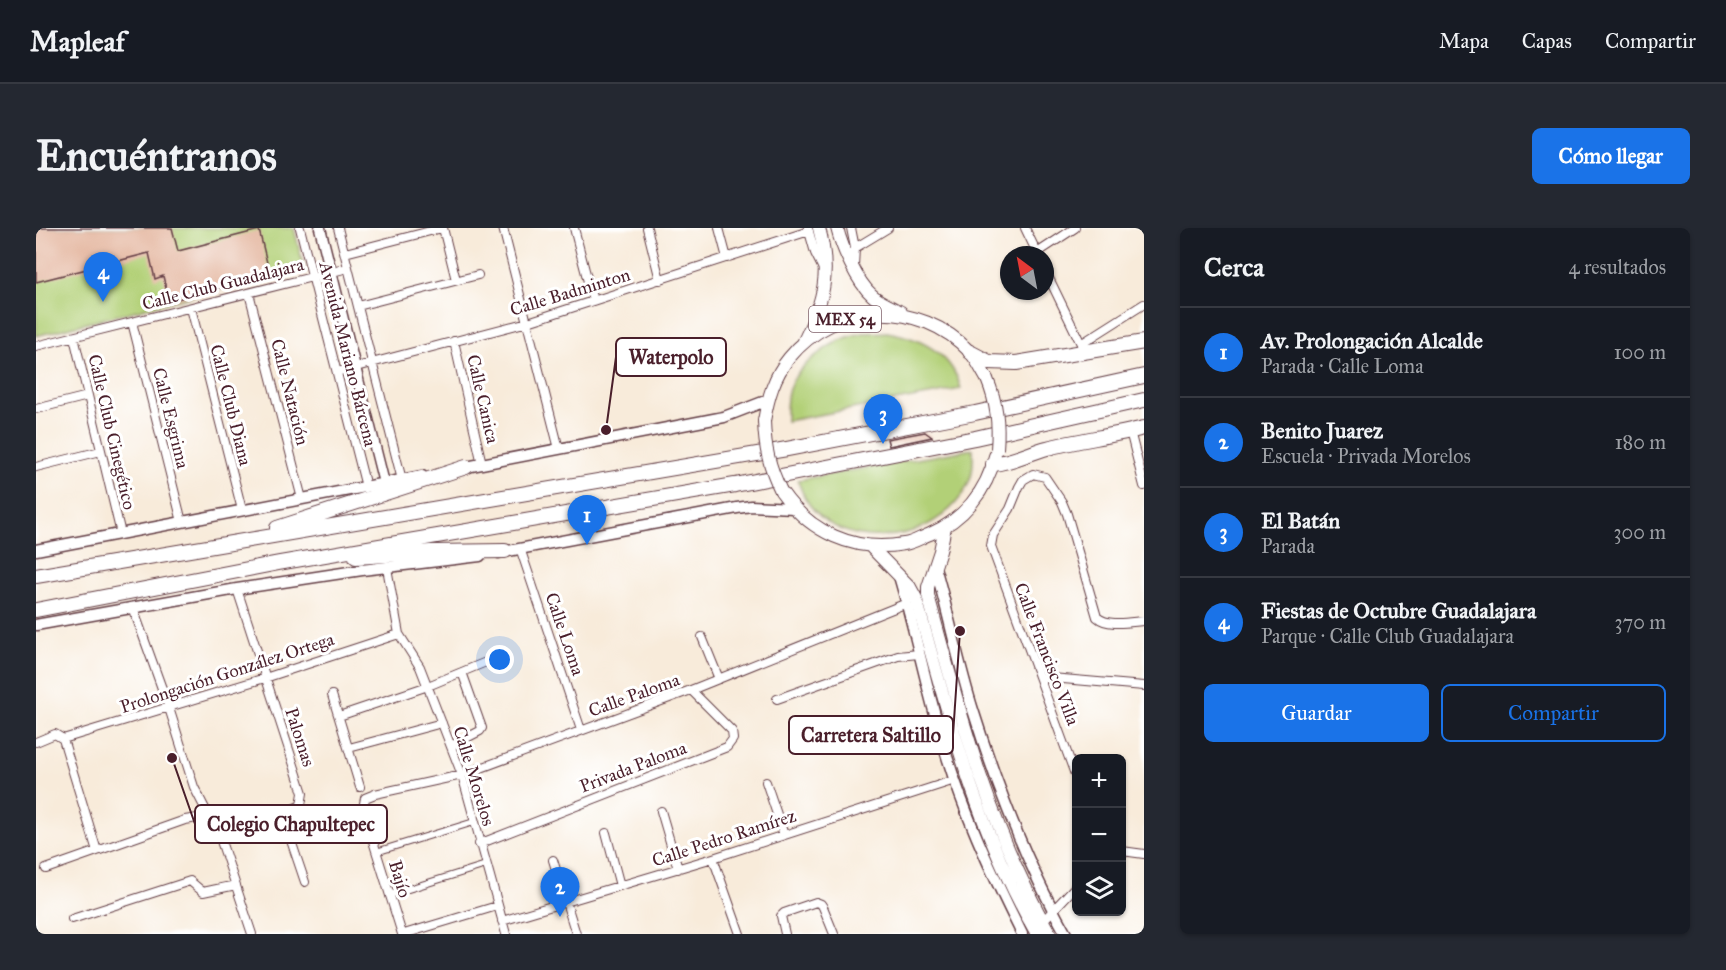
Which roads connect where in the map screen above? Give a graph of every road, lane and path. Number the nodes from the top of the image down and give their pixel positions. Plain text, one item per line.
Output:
1 (300, 228) edge
2 (320, 228) edge
3 (338, 228) edge
4 (442, 228) edge
5 (503, 228) edge
6 (574, 228) edge
7 (647, 228) edge
8 (719, 228) edge
9 (837, 228) edge
10 (851, 228) edge
11 (888, 228) edge
12 (1025, 228) edge
13 (1075, 228) edge
14 (812, 229) edge
15 (1033, 246) edge
16 (1049, 246) edge
17 (855, 248) junction
18 (345, 253) junction
19 (727, 258) junction
20 (348, 268) junction
21 (854, 268) junction
22 (331, 273) junction
23 (478, 275) dead end
24 (313, 277) junction
25 (456, 280) junction
26 (660, 280) junction
27 (1054, 288) edge
28 (249, 293) junction
29 (593, 302) junction
30 (1144, 304) edge
31 (358, 306) junction
32 (191, 308) junction
33 (906, 315) junction
34 (132, 322) junction
35 (528, 322) junction
36 (74, 337) junction
37 (454, 342) junction
38 (804, 342) junction
39 (1144, 342) edge
40 (36, 346) edge
41 (1083, 348) junction
42 (970, 352) junction
43 (372, 363) junction
44 (355, 367) junction
45 (337, 372) junction
46 (1144, 376) edge
47 (88, 396) junction
48 (768, 400) junction
49 (1144, 400) edge
50 (36, 409) edge
51 (1144, 428) edge
52 (1130, 431) junction
53 (559, 449) junction
54 (101, 450) junction
55 (482, 464) junction
56 (993, 464) junction
57 (36, 467) edge
58 (466, 467) junction
59 (402, 480) junction
60 (384, 483) junction
61 (366, 486) junction
62 (1144, 486) edge
63 (302, 499) junction
64 (794, 508) junction
65 (242, 510) junction
66 (182, 522) junction
67 (945, 527) junction
68 (121, 534) junction
69 (237, 541) junction
70 (870, 546) junction
71 (520, 548) junction
72 (36, 550) edge
73 (506, 551) junction
74 (279, 563) junction
75 (935, 567) junction
76 (387, 568) junction
77 (36, 576) edge
78 (899, 576) junction
79 (237, 589) junction
80 (907, 603) junction
81 (133, 608) junction
82 (36, 610) edge
83 (1144, 621) edge
84 (36, 625) edge
85 (399, 633) junction
86 (702, 637) dead end
87 (919, 654) junction
88 (486, 662) dead end
89 (462, 672) junction
90 (1040, 677) junction
91 (265, 678) junction
92 (719, 679) junction
93 (428, 686) junction
94 (1144, 686) edge
95 (691, 690) junction
96 (332, 695) dead end
97 (777, 699) dead end
98 (169, 708) junction
99 (339, 716) junction
100 (442, 723) junction
101 (582, 730) junction
102 (63, 739) junction
103 (36, 742) edge
104 (451, 746) junction
105 (349, 748) junction
106 (1072, 763) edge
107 (462, 775) junction
108 (955, 780) junction
109 (766, 782) dead end
110 (360, 787) dead end
111 (365, 798) joint
112 (662, 811) dead end
113 (282, 814) junction
114 (210, 816) junction
115 (474, 822) junction
116 (606, 833) dead end
117 (784, 835) junction
118 (479, 844) junction
119 (97, 851) junction
120 (376, 852) junction
121 (1126, 852) edge
122 (1144, 854) edge
123 (713, 858) junction
124 (553, 860) dead end
125 (486, 865) junction
126 (46, 869) dead end
127 (678, 869) junction
128 (305, 882) dead end
129 (236, 885) junction
130 (621, 886) junction
131 (1072, 891) edge
132 (389, 895) junction
133 (566, 903) junction
134 (497, 906) junction
135 (1053, 910) junction
136 (72, 919) dead end
137 (502, 921) junction
138 (1033, 931) edge
139 (252, 934) edge
140 (403, 934) edge
141 (506, 934) edge
142 (576, 934) edge
143 (739, 934) edge
144 (784, 934) edge
145 (834, 934) edge
146 (1050, 934) edge
147 (1066, 934) edge

1 - 24 street, Avenida Mariano Bárcena
2 - 22 street
3 - 18 street
4 - 18 street
4 - 25 street
5 - 35 street
6 - 29 street
7 - 26 street
8 - 19 street
9 - 21 main road, MEX 54
10 - 17 street
11 - 17 street
12 - 15 street
13 - 16 street
14 - 19 street, Calle Badminton
14 - 38 main road, MEX 54
17 - 21 street
18 - 20 street
19 - 26 street, Calle Badminton
20 - 22 street, Calle Club Guadalajara
20 - 31 street
21 - 33 main road, MEX 54
22 - 24 street, Calle Club Guadalajara
22 - 44 street
23 - 25 street
24 - 28 street, Calle Club Guadalajara
24 - 45 street, Avenida Mariano Bárcena
25 - 31 street
26 - 29 street, Calle Badminton
27 - 41 street
28 - 32 street, Calle Club Guadalajara
28 - 63 street, Calle Natación
29 - 35 street, Calle Badminton
30 - 41 street
31 - 43 street
32 - 34 street, Calle Club Guadalajara
32 - 65 street, Calle Club Diana
33 - 38 main road, MEX 54
33 - 42 main road, MEX 54
34 - 36 street, Calle Club Guadalajara
34 - 66 street, Calle Esgrima
35 - 37 street, Calle Badminton
35 - 53 street
36 - 40 street, Calle Club Guadalajara
36 - 47 street, Calle Club Cinegético
37 - 43 street, Calle Badminton
37 - 55 street, Calle Canica
38 - 48 main road, MEX 54
39 - 41 highway
41 - 42 highway
42 - 56 main road, MEX 54, bridge
43 - 44 street, Calle Badminton
43 - 59 street
44 - 45 street, Calle Badminton
44 - 60 street
45 - 61 street, Avenida Mariano Bárcena
46 - 69 highway
47 - 50 street
47 - 54 street, Calle Club Cinegético
48 - 53 street
48 - 64 main road, MEX 54, bridge
49 - 74 highway
51 - 52 highway
52 - 56 highway
52 - 62 street
53 - 55 street
54 - 57 street
54 - 68 street, Calle Club Cinegético
55 - 58 street
56 - 67 main road, MEX 54
58 - 59 street
58 - 69 highway
59 - 60 street
60 - 61 street
61 - 63 street
63 - 65 street
64 - 70 main road, MEX 54
64 - 71 street
65 - 66 street
66 - 68 street
67 - 70 main road, MEX 54
67 - 75 main road
68 - 72 street
69 - 77 highway
70 - 78 main road
71 - 73 street
71 - 101 street, Calle Loma
73 - 74 highway
73 - 76 street
74 - 82 highway
75 - 135 street
75 - 138 main road
76 - 79 street
76 - 85 street
78 - 80 street
78 - 138 main road
79 - 81 street
79 - 91 street
80 - 87 street
80 - 92 street, Calle Paloma
81 - 84 street
81 - 98 street
83 - 90 street, Calle Francisco Villa
85 - 91 street, Prolongación González Ortega
85 - 93 street, Calle Morelos
86 - 92 street
87 - 97 street
87 - 108 street
88 - 89 street
89 - 93 street
89 - 104 street
90 - 94 street
90 - 106 street, Calle Francisco Villa
91 - 98 street, Prolongación González Ortega
91 - 113 street, Palomas
92 - 95 street, Calle Paloma
93 - 99 street
93 - 100 street, Calle Morelos
95 - 101 street, Calle Paloma
95 - 118 street, Privada Paloma
96 - 99 street
98 - 102 street, Prolongación González Ortega
98 - 114 street
99 - 105 street
100 - 104 street, Calle Morelos
100 - 105 street
101 - 107 street, Calle Paloma
102 - 103 street, Prolongación González Ortega
102 - 119 street
104 - 107 street, Calle Morelos
105 - 110 street
107 - 111 street, Calle Paloma
107 - 115 street, Calle Morelos
108 - 117 street, Calle Pedro Ramírez
108 - 138 street
109 - 117 street
111 - 120 street, Bajío
112 - 127 street
113 - 114 street
113 - 128 street
114 - 119 street
114 - 129 street
115 - 118 street, Calle Morelos
115 - 120 street
116 - 130 street
117 - 123 street, Calle Pedro Ramírez
118 - 125 street, Calle Morelos
119 - 126 street
120 - 132 street, Bajío
121 - 122 street
123 - 127 street, Calle Pedro Ramírez
123 - 143 street
124 - 133 street
125 - 132 street
125 - 134 street, Calle Morelos
127 - 130 street, Calle Pedro Ramírez
129 - 136 street
129 - 139 street
130 - 133 street, Calle Pedro Ramírez
131 - 135 street
132 - 140 street, Bajío
133 - 137 street, Calle Pedro Ramírez
133 - 142 street
134 - 137 street, Calle Morelos
134 - 140 street
135 - 138 street
135 - 147 street
137 - 141 street, Calle Morelos
138 - 146 main road
144 - 145 street

